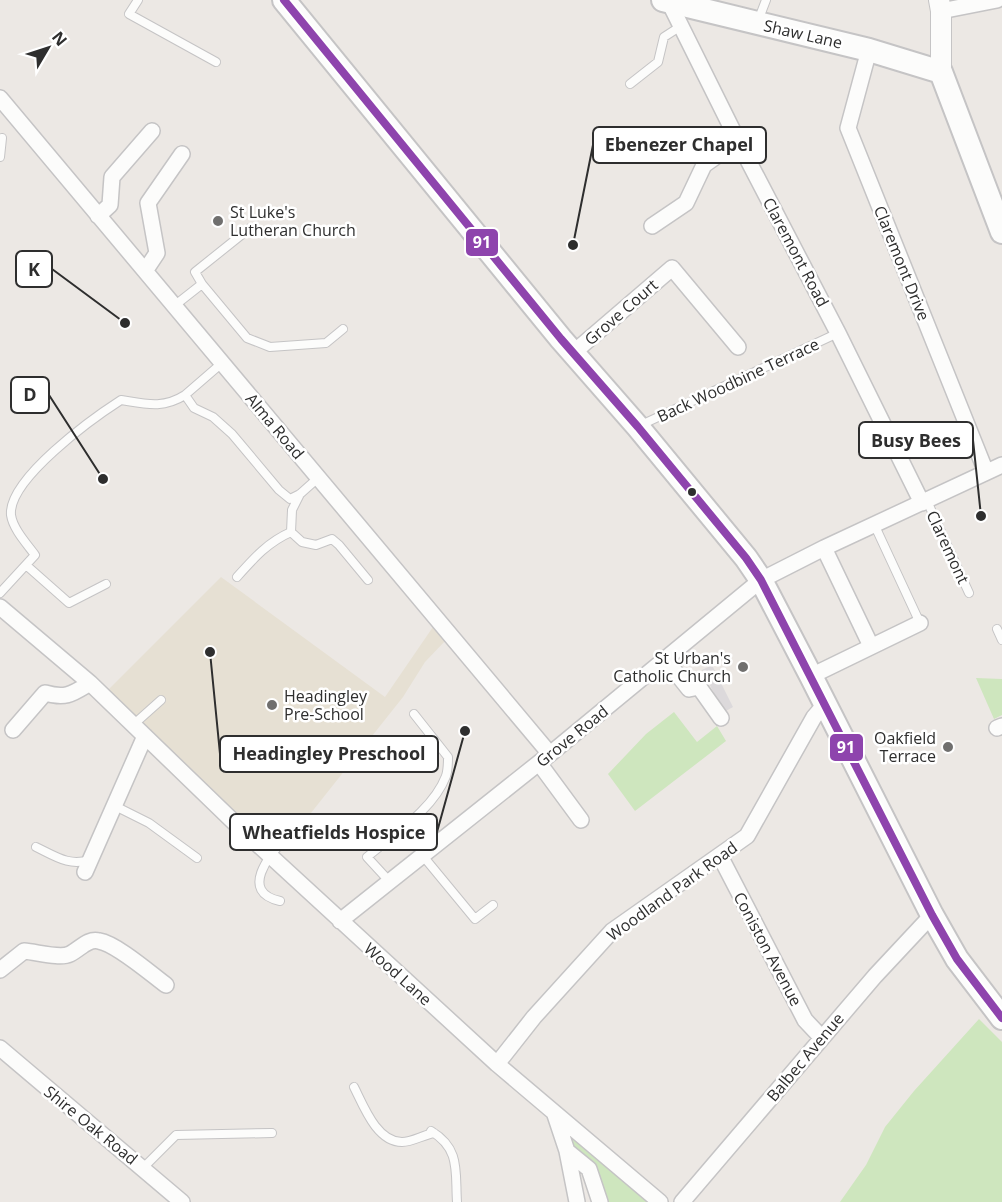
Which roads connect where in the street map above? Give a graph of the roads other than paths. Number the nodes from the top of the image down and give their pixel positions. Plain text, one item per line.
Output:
1 (138, 0) edge
2 (284, 0) edge
3 (766, 0) edge
4 (997, 0) edge
5 (666, 1) edge
6 (940, 6) edge
7 (757, 23) junction
8 (681, 26) junction
9 (869, 50) junction
10 (216, 62) dead end
11 (941, 72) junction
12 (630, 84) dead end
13 (3, 106) edge
14 (152, 131) dead end
15 (2, 138) dead end
16 (738, 141) junction
17 (182, 154) dead end
18 (0, 157) edge
19 (995, 192) edge
20 (98, 216) junction
21 (652, 226) dead end
22 (1002, 232) edge
23 (267, 233) dead end
24 (145, 271) junction
25 (202, 284) junction
26 (174, 306) junction
27 (342, 329) dead end
28 (838, 333) junction
29 (738, 348) dead end
30 (573, 353) junction
31 (222, 363) junction
32 (186, 395) junction
33 (638, 427) junction
34 (1002, 465) edge
35 (986, 472) junction
36 (318, 478) junction
37 (300, 494) junction
38 (925, 502) junction
39 (874, 524) junction
40 (291, 532) junction
41 (824, 548) junction
42 (26, 565) junction
43 (237, 577) dead end
44 (368, 580) dead end
45 (761, 580) junction
46 (106, 584) dead end
47 (969, 592) dead end
48 (0, 593) edge
49 (0, 608) edge
50 (920, 623) joint
51 (997, 629) dead end
52 (1002, 640) edge
53 (872, 646) junction
54 (665, 659) junction
55 (812, 676) junction
56 (90, 683) junction
57 (161, 700) dead end
58 (826, 704) junction
59 (414, 714) dead end
60 (721, 718) dead end
61 (133, 725) junction
62 (14, 730) dead end
63 (145, 736) junction
64 (544, 759) junction
65 (115, 806) junction
66 (581, 820) dead end
67 (286, 838) dead end
68 (36, 847) dead end
69 (270, 855) junction
70 (423, 856) junction
71 (720, 856) junction
72 (197, 858) dead end
73 (88, 866) joint
74 (390, 882) junction
75 (280, 901) dead end
76 (493, 905) dead end
77 (932, 915) junction
78 (340, 921) junction
79 (0, 970) edge
80 (166, 985) dead end
81 (1002, 1018) edge
82 (821, 1037) junction
83 (0, 1048) edge
84 (497, 1064) junction
85 (354, 1088) dead end
86 (555, 1115) junction
87 (272, 1133) dead end
88 (567, 1151) junction
89 (143, 1168) junction
90 (182, 1202) edge
91 (458, 1202) edge
92 (576, 1202) edge
93 (600, 1202) edge
94 (660, 1202) edge
95 (682, 1202) edge

1 - 10 lane
2 - 30 main road
3 - 7 lane
4 - 6 street
5 - 7 main road, Shaw Lane
5 - 8 street, Claremont Road
6 - 11 street
7 - 9 main road, Shaw Lane
8 - 12 lane
8 - 16 street, Claremont Road
9 - 11 main road, Shaw Lane
9 - 35 street, Claremont Drive
11 - 19 main road
13 - 20 street, Alma Road
14 - 20 street
15 - 18 lane
16 - 21 street
16 - 28 street, Claremont Road
17 - 24 street
19 - 22 main road
20 - 24 street, Alma Road
23 - 25 lane
24 - 26 street, Alma Road
25 - 26 lane
25 - 27 lane
26 - 31 street, Alma Road
28 - 33 lane, Back Woodbine Terrace
28 - 38 street, Claremont Road
29 - 30 street, Grove Court
30 - 33 main road
31 - 32 lane
31 - 36 street, Alma Road
32 - 37 lane
32 - 42 lane
33 - 45 main road
34 - 35 street, Grove Road
35 - 38 street, Grove Road
36 - 37 lane
36 - 64 street, Alma Road
37 - 40 lane
38 - 39 street, Grove Road
38 - 47 lane, Claremont
39 - 41 street, Grove Road
39 - 50 lane
40 - 43 lane
40 - 44 lane
41 - 45 street, Grove Road
41 - 53 street
42 - 46 lane
42 - 48 lane
45 - 54 street, Grove Road
45 - 55 main road
49 - 56 street, Wood Lane
50 - 53 street
51 - 52 lane
53 - 55 street
54 - 60 street
54 - 64 street, Grove Road
55 - 58 main road
56 - 61 street, Wood Lane
56 - 62 street
57 - 61 lane
58 - 71 street, Woodland Park Road
58 - 77 main road
59 - 74 lane
61 - 63 street, Wood Lane
63 - 65 street
63 - 69 street, Wood Lane
64 - 66 street, Alma Road
64 - 70 street, Grove Road
65 - 72 lane
65 - 73 street
67 - 69 lane
68 - 73 lane
69 - 75 lane
69 - 78 street, Wood Lane
70 - 74 street, Grove Road
70 - 76 lane
71 - 82 street, Coniston Avenue
71 - 84 street, Woodland Park Road
74 - 78 street, Grove Road
77 - 81 main road
77 - 82 street, Balbec Avenue
78 - 84 street, Wood Lane
79 - 80 street
82 - 95 street, Balbec Avenue
83 - 89 street, Shire Oak Road
84 - 86 street, Wood Lane
85 - 91 lane
86 - 88 street
86 - 94 street, Wood Lane
87 - 89 lane
88 - 92 street
88 - 93 street
89 - 90 street, Shire Oak Road

